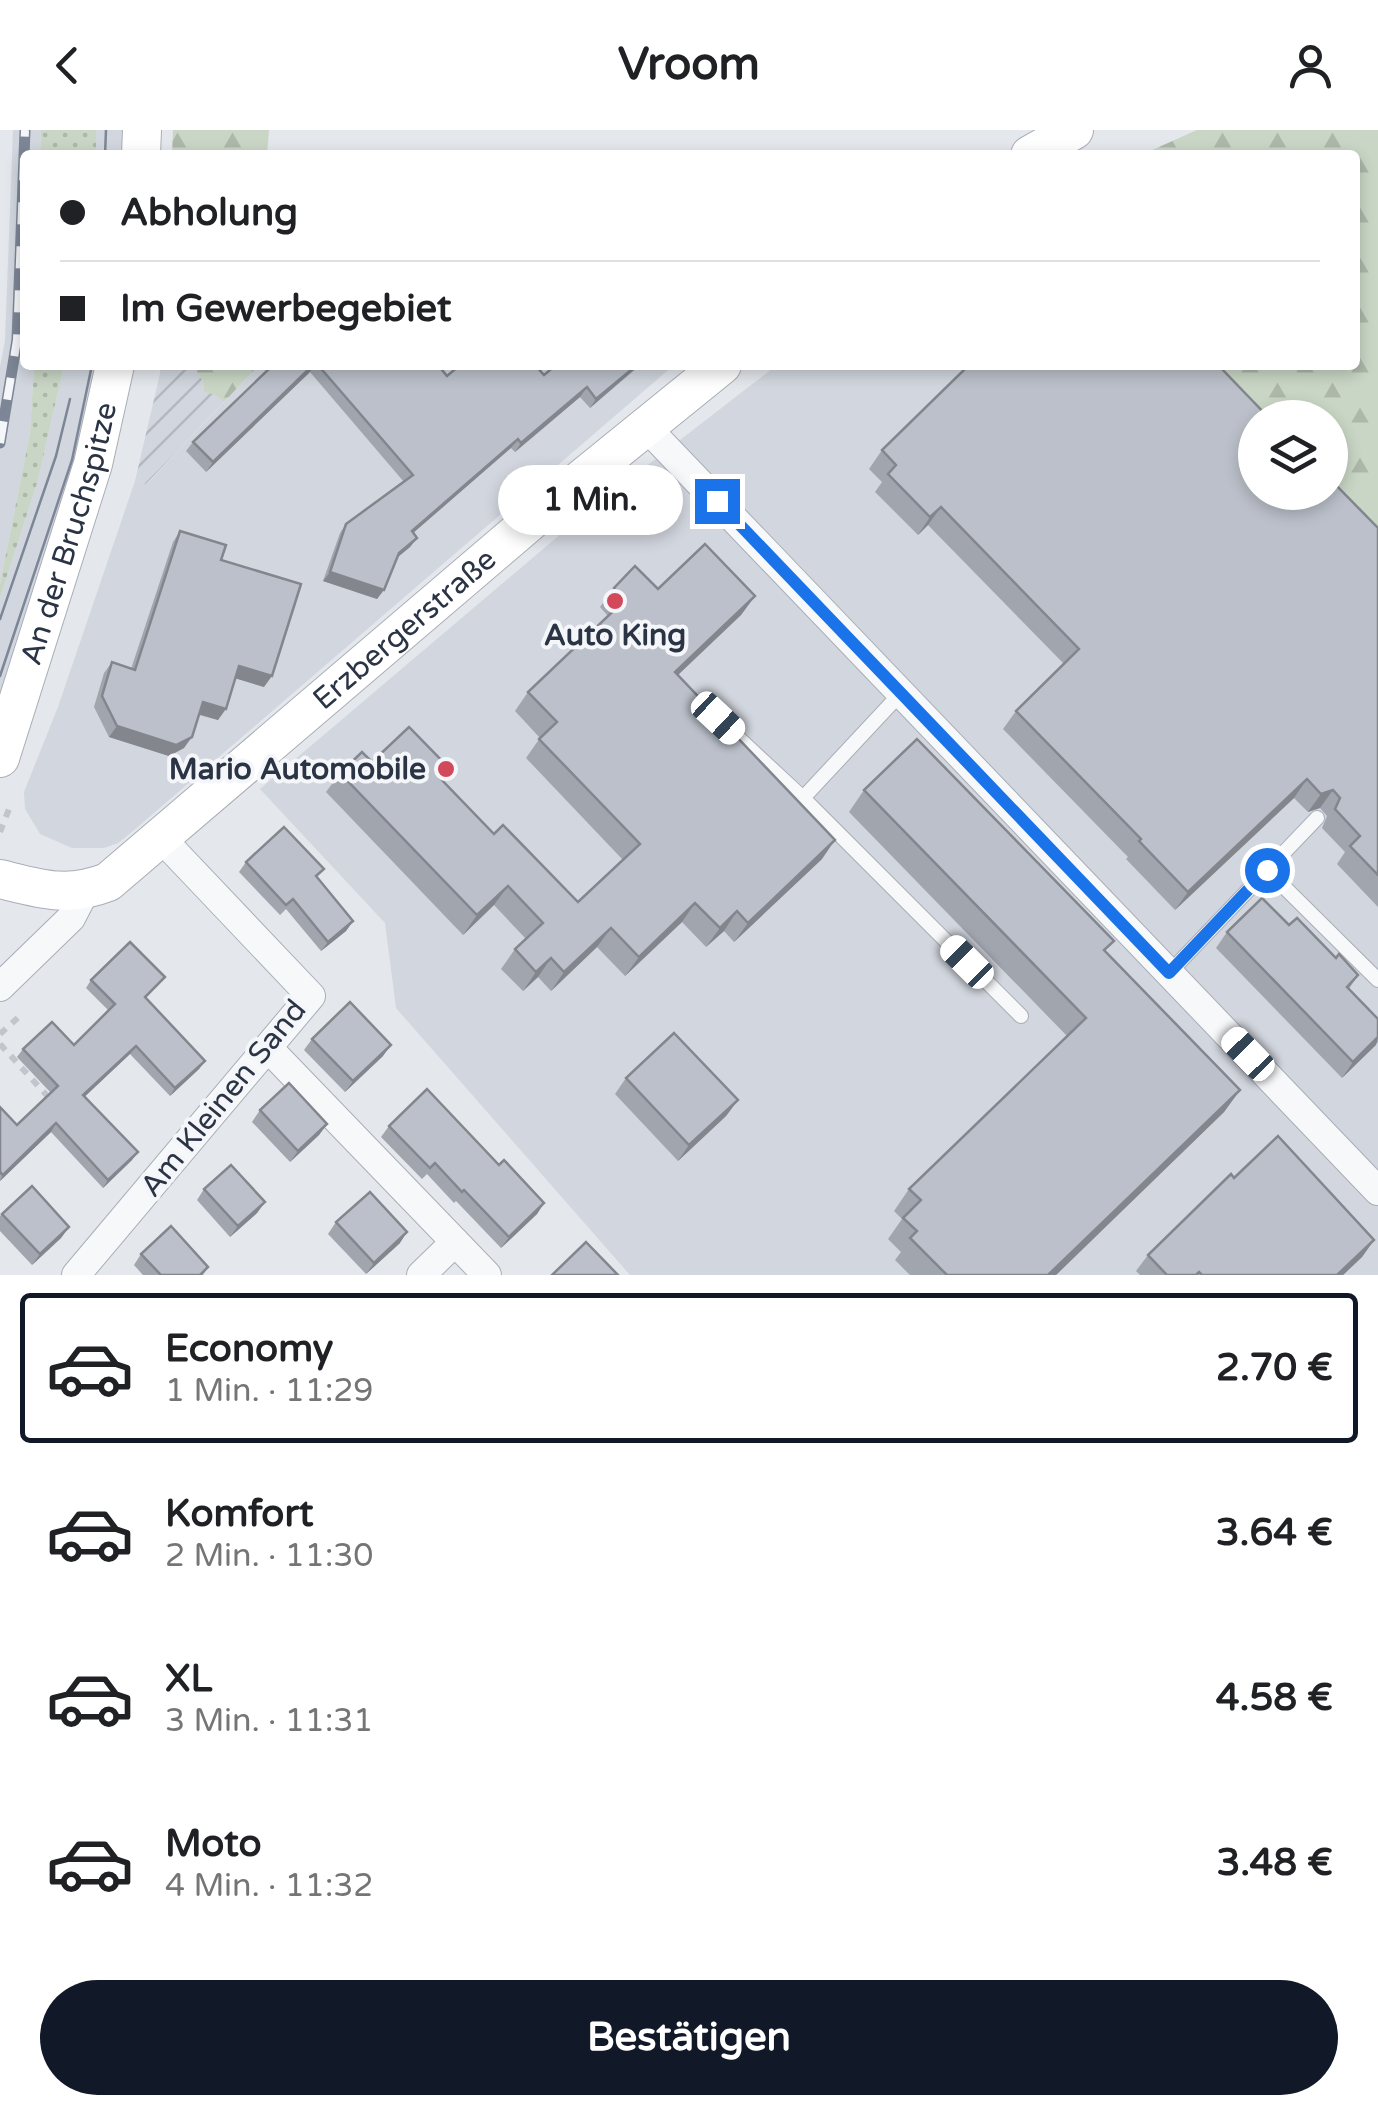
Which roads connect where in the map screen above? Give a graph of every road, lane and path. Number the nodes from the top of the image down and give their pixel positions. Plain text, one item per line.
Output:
1 (1074, 130) edge
2 (1039, 150) edge
3 (115, 370) edge
4 (716, 370) edge
5 (644, 426) junction
6 (901, 693) junction
7 (703, 704) edge
8 (0, 758) edge
9 (802, 798) junction
10 (9, 810) dead end
11 (1317, 818) edge
12 (0, 832) edge
13 (161, 838) junction
14 (1267, 870) junction
15 (0, 880) edge
16 (85, 891) junction
17 (1169, 973) junction
18 (1378, 980) edge
19 (0, 987) edge
20 (22, 1014) dead end
21 (1021, 1016) dead end
22 (0, 1034) edge
23 (0, 1044) edge
24 (269, 1049) junction
25 (61, 1111) edge
26 (1378, 1191) edge
27 (455, 1242) junction
28 (76, 1275) edge
29 (421, 1275) edge
30 (487, 1275) edge

1 - 2 main road
3 - 8 main road, An der Bruchspitze
4 - 5 main road, Erzbergerstraße
5 - 6 street
5 - 13 main road, Erzbergerstraße
6 - 9 lane
6 - 17 street
7 - 9 lane
9 - 21 lane
10 - 12 path
11 - 14 lane
13 - 16 main road, Erzbergerstraße
13 - 24 street, Am Kleinen Sand
14 - 17 lane
14 - 18 lane
15 - 16 main road
16 - 19 street, Erzbergerstraße
17 - 26 street
20 - 22 path
23 - 25 path
24 - 27 street
24 - 28 street, Am Kleinen Sand
27 - 29 street
27 - 30 street

